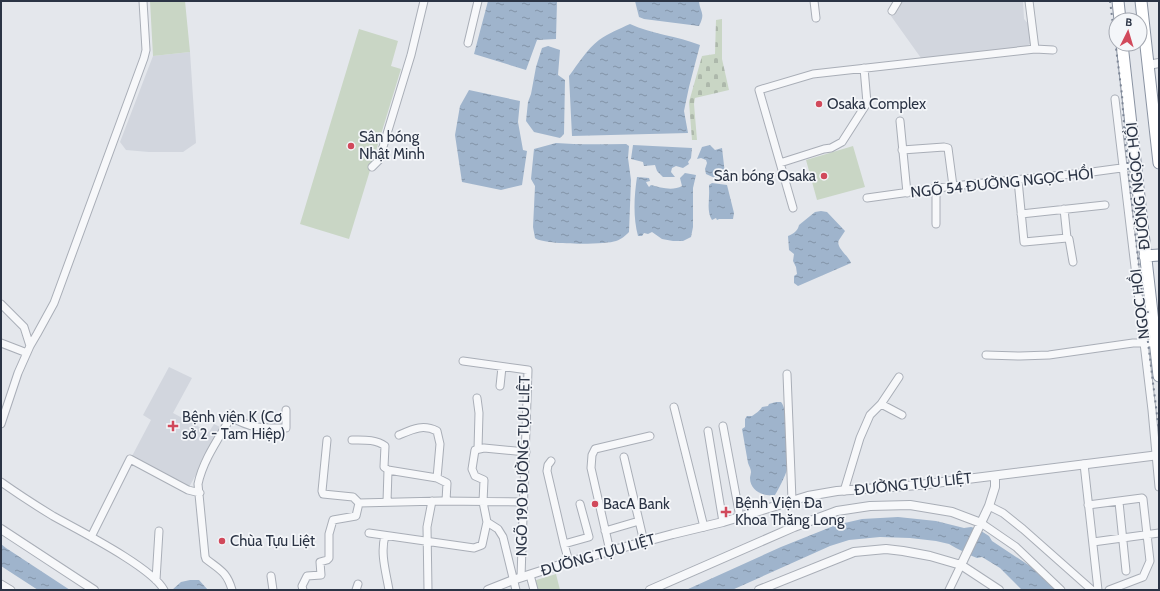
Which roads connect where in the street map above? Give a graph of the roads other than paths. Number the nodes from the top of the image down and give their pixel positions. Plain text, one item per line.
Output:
1 (143, 1) edge
2 (424, 1) edge
3 (478, 1) edge
4 (814, 1) edge
5 (898, 1) edge
6 (1029, 1) edge
7 (1118, 1) edge
8 (1141, 1) edge
9 (892, 11) dead end
10 (1119, 12) edge
11 (816, 18) dead end
12 (468, 43) dead end
13 (1035, 49) junction
14 (1053, 50) dead end
15 (1123, 52) edge
16 (1154, 64) edge
17 (864, 68) junction
18 (1115, 98) dead end
19 (900, 121) dead end
20 (902, 150) junction
21 (1159, 162) edge
22 (780, 163) junction
23 (1136, 166) junction
24 (372, 167) dead end
25 (1123, 169) junction
26 (1018, 180) junction
27 (953, 186) junction
28 (936, 189) junction
29 (907, 193) junction
30 (867, 198) dead end
31 (1105, 205) dead end
32 (793, 208) dead end
33 (1064, 210) junction
34 (1021, 214) junction
35 (936, 224) dead end
36 (1067, 238) junction
37 (1159, 255) edge
38 (1145, 256) junction
39 (1074, 262) dead end
40 (1, 304) edge
41 (1, 343) edge
42 (1150, 343) junction
43 (28, 349) junction
44 (986, 356) dead end
45 (463, 361) dead end
46 (502, 367) junction
47 (787, 374) dead end
48 (1159, 376) edge
49 (899, 377) dead end
50 (500, 386) dead end
51 (477, 398) dead end
52 (881, 404) junction
53 (674, 407) dead end
54 (286, 410) dead end
55 (902, 415) dead end
56 (1, 424) edge
57 (723, 426) dead end
58 (708, 431) dead end
59 (400, 435) dead end
60 (650, 436) dead end
61 (327, 440) dead end
62 (352, 440) dead end
63 (478, 450) junction
64 (526, 452) junction
65 (1158, 455) edge
66 (624, 457) dead end
67 (551, 461) dead end
68 (1084, 464) junction
69 (388, 470) junction
70 (995, 476) junction
71 (437, 478) junction
72 (1, 482) edge
73 (1159, 487) edge
74 (844, 491) junction
75 (200, 493) junction
76 (792, 500) junction
77 (432, 501) junction
78 (446, 501) junction
79 (388, 502) junction
80 (483, 502) junction
81 (523, 502) junction
82 (1119, 502) junction
83 (359, 503) junction
84 (580, 504) dead end
85 (1088, 504) junction
86 (989, 506) junction
87 (740, 517) junction
88 (639, 521) junction
89 (487, 522) junction
90 (723, 522) junction
91 (980, 525) junction
92 (704, 527) junction
93 (1, 529) edge
94 (158, 531) dead end
95 (605, 531) junction
96 (369, 533) dead end
97 (1159, 533) edge
98 (1146, 535) junction
99 (385, 536) junction
100 (91, 537) junction
101 (1122, 538) junction
102 (426, 541) junction
103 (644, 542) junction
104 (1093, 542) junction
105 (564, 544) junction
106 (610, 550) junction
107 (570, 562) junction
108 (962, 562) junction
109 (1126, 572) dead end
110 (530, 575) junction
111 (271, 576) dead end
112 (521, 577) junction
113 (156, 580) junction
114 (513, 580) junction
115 (1, 584) edge
116 (11, 590) edge
117 (94, 590) edge
118 (164, 590) edge
119 (232, 590) edge
120 (273, 590) edge
121 (303, 590) edge
122 (389, 590) edge
123 (428, 590) edge
124 (488, 590) edge
125 (516, 590) edge
126 (534, 590) edge
127 (650, 590) edge
128 (759, 590) edge
129 (949, 590) edge
130 (1000, 590) edge
131 (1061, 590) edge
132 (1092, 590) edge
133 (1098, 590) edge
134 (1109, 590) edge

1 - 43 street
2 - 24 street
3 - 12 street
4 - 11 street
5 - 9 street
6 - 13 street
7 - 10 highway
8 - 16 highway, ĐƯỜNG NGỌC HỒI
13 - 14 street
13 - 17 street
15 - 23 highway, ĐƯỜNG NGỌC HỒI
16 - 21 highway, ĐƯỜNG NGỌC HỒI
17 - 22 street
17 - 22 street
18 - 25 street, NGỌC HỒI
19 - 20 street
20 - 27 street
20 - 29 street
22 - 32 street
23 - 25 street, NGÕ 54 ĐƯỜNG NGỌC HỒI
23 - 38 highway, ĐƯỜNG NGỌC HỒI
25 - 26 street, NGÕ 54 ĐƯỜNG NGỌC HỒI
25 - 42 street, NGỌC HỒI
26 - 27 street, NGÕ 54 ĐƯỜNG NGỌC HỒI
26 - 34 street
27 - 28 street, NGÕ 54 ĐƯỜNG NGỌC HỒI
28 - 29 street, NGÕ 54 ĐƯỜNG NGỌC HỒI
28 - 35 street
29 - 30 street, NGÕ 54 ĐƯỜNG NGỌC HỒI
31 - 33 street
33 - 34 street
33 - 36 street
34 - 36 street
36 - 39 street
37 - 38 highway
38 - 42 highway, ĐƯỜNG NGỌC HỒI
40 - 43 street
41 - 43 street
42 - 44 street
42 - 48 highway, ĐƯỜNG NGỌC HỒI
42 - 65 street, NGỌC HỒI
43 - 56 street
45 - 46 street, NGÕ 190 ĐƯỜNG TỰU LIỆT
46 - 50 street
46 - 64 street, NGÕ 190 ĐƯỜNG TỰU LIỆT
47 - 76 street
49 - 52 street
51 - 63 street
52 - 55 street
52 - 74 street
53 - 92 street
54 - 75 street
57 - 87 street
58 - 90 street
59 - 71 street
60 - 95 street
61 - 83 street
62 - 69 street
63 - 64 street
63 - 80 street
64 - 81 street, NGÕ 190 ĐƯỜNG TỰU LIỆT
65 - 68 street, ĐƯỜNG TỰU LIỆT
65 - 73 street, NGỌC HỒI
66 - 88 street
67 - 105 street
68 - 70 street, ĐƯỜNG TỰU LIỆT
68 - 85 street
69 - 71 street
69 - 79 street
70 - 74 street, ĐƯỜNG TỰU LIỆT
70 - 86 street
71 - 78 street
72 - 100 street
74 - 76 street, ĐƯỜNG TỰU LIỆT
75 - 100 street
75 - 119 street
76 - 87 street, ĐƯỜNG TỰU LIỆT
77 - 78 street
77 - 79 street
77 - 102 street
78 - 80 street
79 - 83 street
80 - 81 street
80 - 89 street
81 - 112 street, NGÕ 190 ĐƯỜNG TỰU LIỆT
82 - 85 street
82 - 98 street
82 - 101 street
83 - 121 street
84 - 105 street
85 - 104 street
86 - 91 street
86 - 132 street
87 - 90 street, ĐƯỜNG TỰU LIỆT
88 - 95 street
88 - 103 street
89 - 102 street
89 - 114 street
90 - 92 street, ĐƯỜNG TỰU LIỆT
91 - 108 street
91 - 127 street
91 - 131 street
92 - 103 street, ĐƯỜNG TỰU LIỆT
93 - 117 street
94 - 113 street
95 - 106 street
96 - 99 street
97 - 98 street
98 - 101 street
98 - 134 street
99 - 102 street
99 - 122 street
100 - 113 street
101 - 104 street
101 - 109 street
102 - 123 street
103 - 106 street, ĐƯỜNG TỰU LIỆT
104 - 133 street
105 - 107 street
106 - 107 street, ĐƯỜNG TỰU LIỆT
107 - 110 street, ĐƯỜNG TỰU LIỆT
108 - 128 street
108 - 129 street
108 - 130 street
110 - 112 street, ĐƯỜNG TỰU LIỆT
110 - 126 street
111 - 120 street
112 - 114 street, ĐƯỜNG TỰU LIỆT
113 - 118 street
114 - 124 street, ĐƯỜNG TỰU LIỆT
114 - 125 street
115 - 116 street

